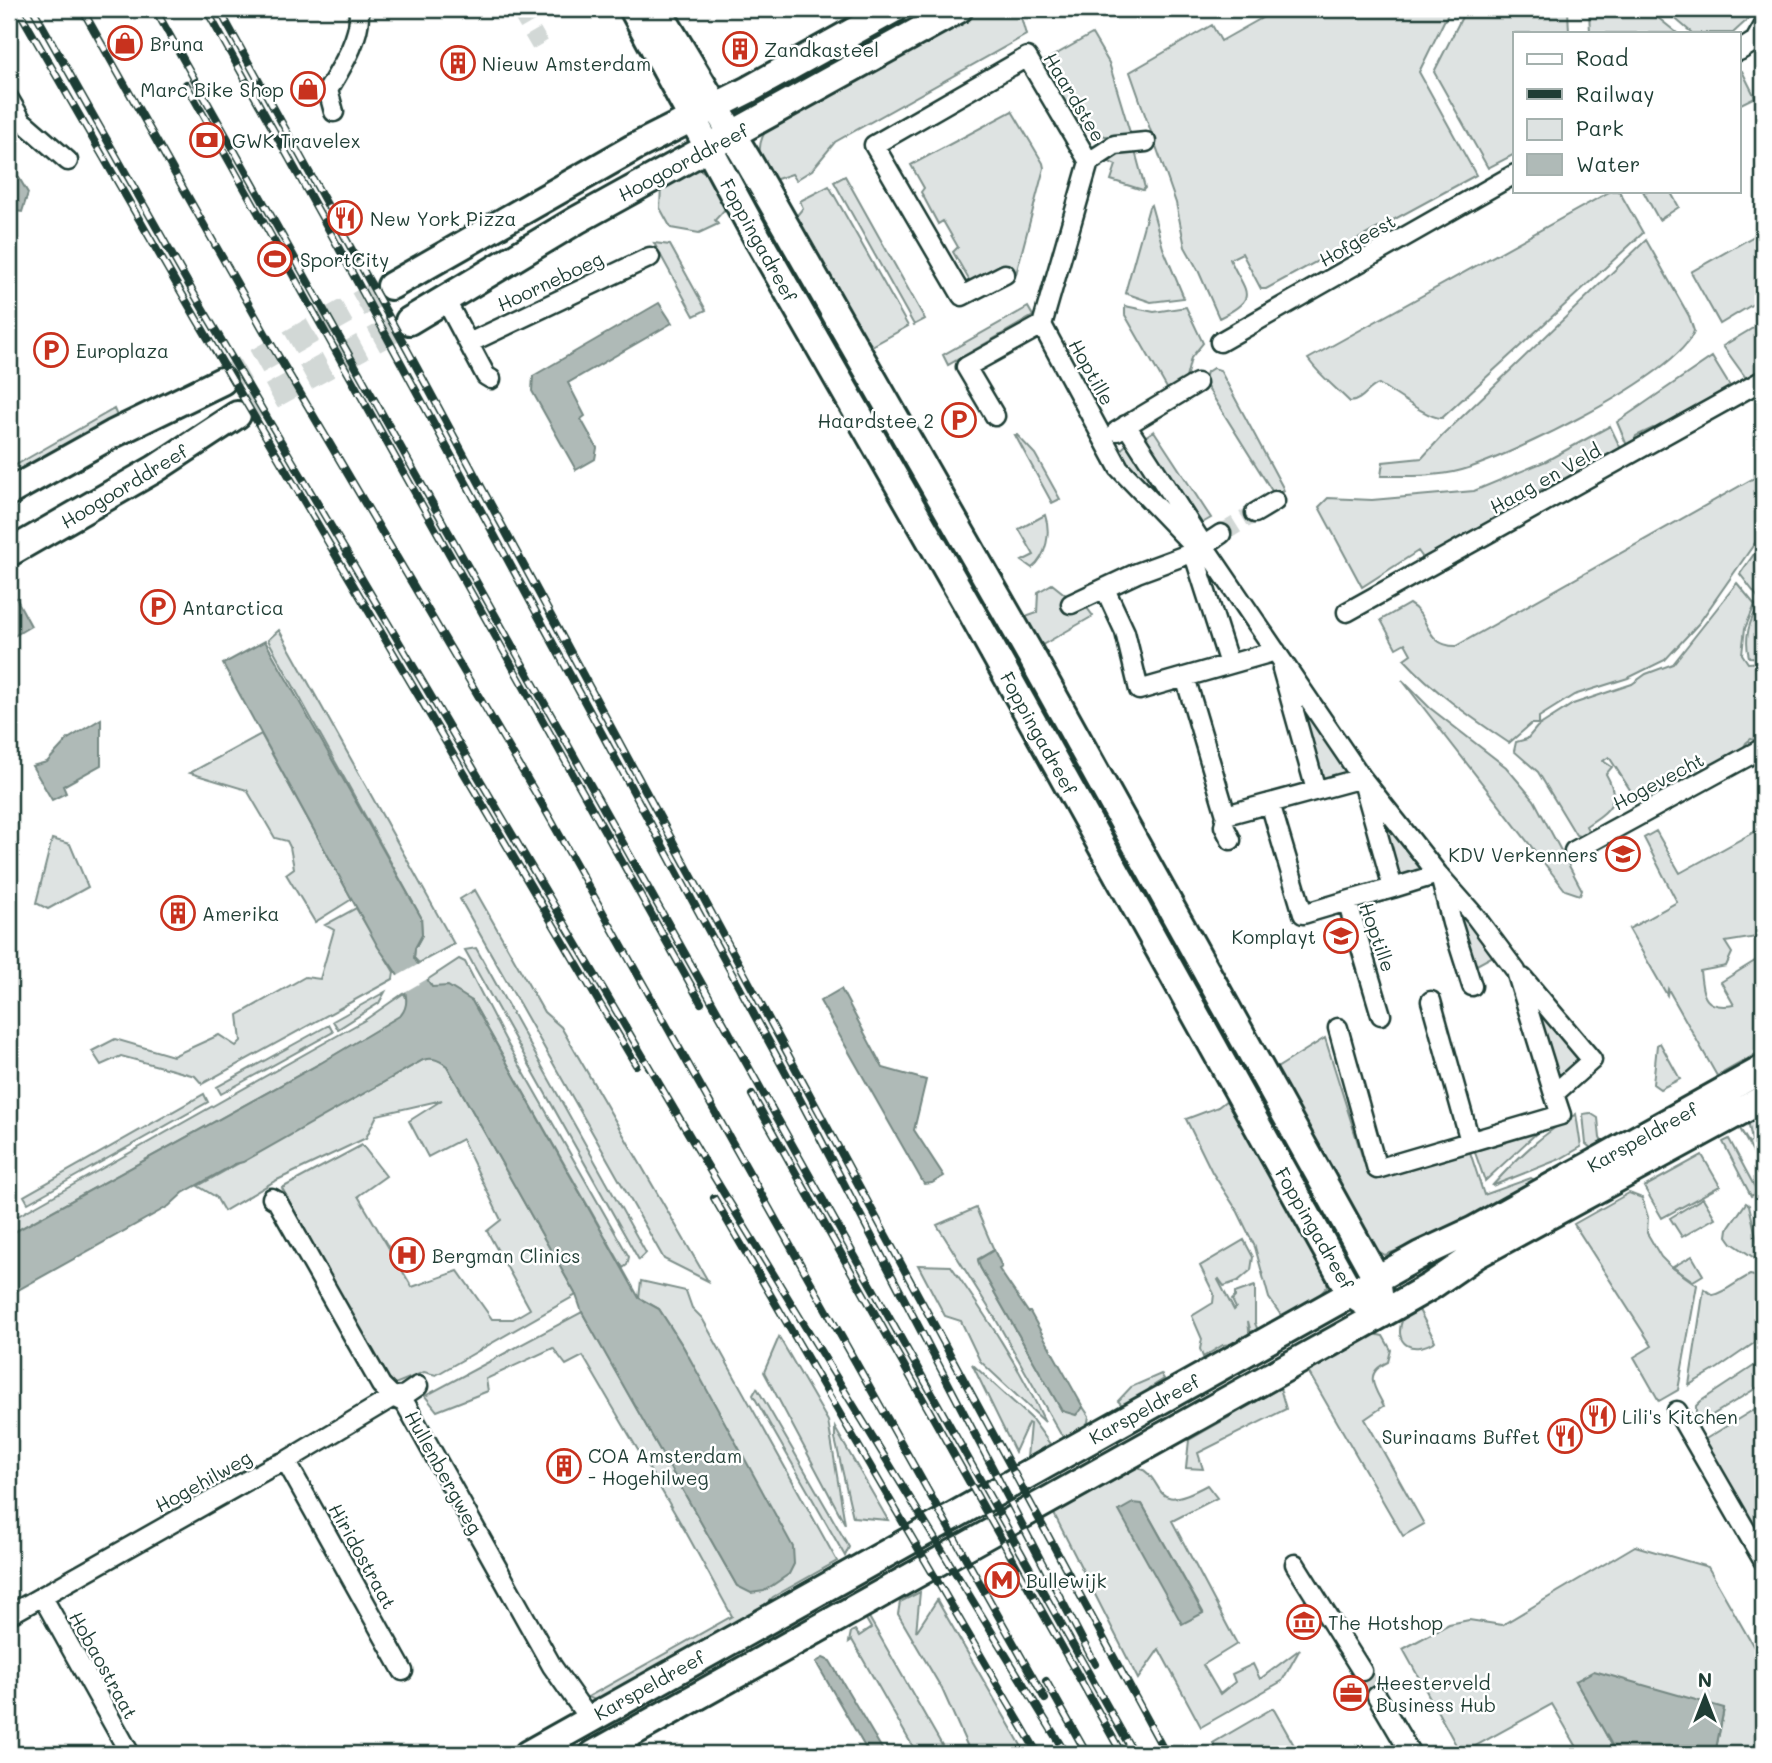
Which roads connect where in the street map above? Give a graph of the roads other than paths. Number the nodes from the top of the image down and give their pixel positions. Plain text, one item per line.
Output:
1 (358, 9) edge
2 (633, 9) edge
3 (657, 9) edge
4 (894, 9) edge
5 (959, 9) edge
6 (1763, 27) edge
7 (1740, 50) edge
8 (9, 99) edge
9 (705, 111) junction
10 (334, 112) dead end
11 (733, 135) junction
12 (1146, 142) dead end
13 (708, 149) junction
14 (68, 161) dead end
15 (1089, 162) junction
16 (1513, 175) edge
17 (650, 257) dead end
18 (1005, 274) dead end
19 (391, 286) tunnel mouth
20 (446, 299) junction
21 (409, 321) tunnel mouth
22 (1042, 325) junction
23 (1220, 342) dead end
24 (469, 343) junction
25 (491, 379) dead end
26 (1763, 380) edge
27 (222, 381) tunnel mouth
28 (1197, 383) dead end
29 (237, 415) tunnel mouth
30 (995, 416) dead end
31 (1126, 425) junction
32 (1105, 438) junction
33 (9, 492) edge
34 (1275, 501) dead end
35 (1255, 513) tunnel mouth
36 (1222, 534) tunnel mouth
37 (1199, 549) junction
38 (9, 553) edge
39 (1105, 589) junction
40 (1071, 604) dead end
41 (1355, 608) dead end
42 (1276, 652) junction
43 (1229, 664) junction
44 (1185, 677) junction
45 (1763, 748) edge
46 (1362, 778) junction
47 (1316, 790) junction
48 (1270, 803) junction
49 (1226, 815) junction
50 (1231, 840) dead end
51 (1574, 851) dead end
52 (1439, 875) junction
53 (1393, 888) junction
54 (1347, 901) junction
55 (1517, 971) junction
56 (1472, 986) dead end
57 (1431, 1001) dead end
58 (1381, 1015) dead end
59 (1338, 1028) dead end
60 (1763, 1069) edge
61 (1554, 1094) junction
62 (1763, 1099) edge
63 (1733, 1101) junction
64 (1470, 1141) junction
65 (1617, 1165) junction
66 (272, 1198) dead end
67 (1377, 1279) junction
68 (1351, 1294) junction
69 (1382, 1314) junction
70 (418, 1386) dead end
71 (393, 1397) junction
72 (1677, 1412) dead end
73 (286, 1461) junction
74 (1763, 1560) edge
75 (1295, 1564) dead end
76 (42, 1596) junction
77 (9, 1615) edge
78 (403, 1671) dead end
79 (1362, 1671) tunnel mouth
80 (1377, 1696) tunnel mouth
81 (589, 1719) junction
82 (602, 1752) edge
83 (130, 1754) edge
84 (528, 1754) edge
85 (1411, 1754) edge

1 - 10 street
2 - 9 street, Foppingadreef
3 - 9 street, Foppingadreef
4 - 9 street, Hoogoorddreef
5 - 11 street, Hoogoorddreef
6 - 7 street
8 - 14 street
9 - 11 street, Foppingadreef
9 - 13 street, Foppingadreef
9 - 19 street, Hoogoorddreef
11 - 13 street, Hoogoorddreef
11 - 67 street, Foppingadreef
12 - 15 street
13 - 20 street, Hoogoorddreef
13 - 68 street, Foppingadreef
15 - 18 street, Haardstee
15 - 22 street, Haardstee
16 - 23 street, Hofgeest
17 - 24 street, Hoorneboeg
20 - 21 street, Hoogoorddreef
20 - 24 street
22 - 30 street
22 - 32 street, Hoptille
24 - 25 street
26 - 41 street, Haag en Veld
27 - 33 street
28 - 31 street, Hoptille
29 - 38 street, Hoogoorddreef
31 - 32 street, Hoptille
31 - 37 street
32 - 37 street, Hoptille
34 - 35 street
36 - 37 street
37 - 39 street
37 - 42 street, Hoptille
37 - 43 street, Hoptille
39 - 40 street
39 - 44 street
42 - 43 street
42 - 46 street, Hoptille
42 - 47 street, Hoptille
43 - 44 street
44 - 49 street
45 - 51 street, Hogevecht
46 - 47 street
46 - 52 street, Hoptille
46 - 53 street, Hoptille
47 - 48 street
48 - 49 street
48 - 54 street, Hoptille
49 - 50 street
52 - 53 street, Hoptille
52 - 55 street, Hoptille
52 - 56 street, Hoptille
53 - 54 street
54 - 58 street, Hoptille
55 - 61 street, Hoptille
55 - 61 street, Hoptille
57 - 64 street
59 - 64 street, Hoptille
60 - 63 street, Karspeldreef
61 - 64 street, Hoptille
62 - 63 street, Karspeldreef
63 - 65 street, Karspeldreef
65 - 67 street, Karspeldreef
65 - 69 street, Karspeldreef
66 - 71 street, Hullenbergweg
67 - 68 street, Karspeldreef
67 - 69 street, Foppingadreef
68 - 69 street, Foppingadreef
68 - 81 street, Karspeldreef
69 - 82 street, Karspeldreef
70 - 71 street, Hogehilweg
71 - 73 street, Hogehilweg
71 - 81 street, Hullenbergweg
72 - 74 street
73 - 76 street, Hogehilweg
73 - 78 street, Hiridostraat
75 - 79 street
76 - 77 street, Hogehilweg
76 - 83 street, Hobaostraat
80 - 85 street
81 - 82 street, Hullenbergweg
81 - 84 street, Karspeldreef

